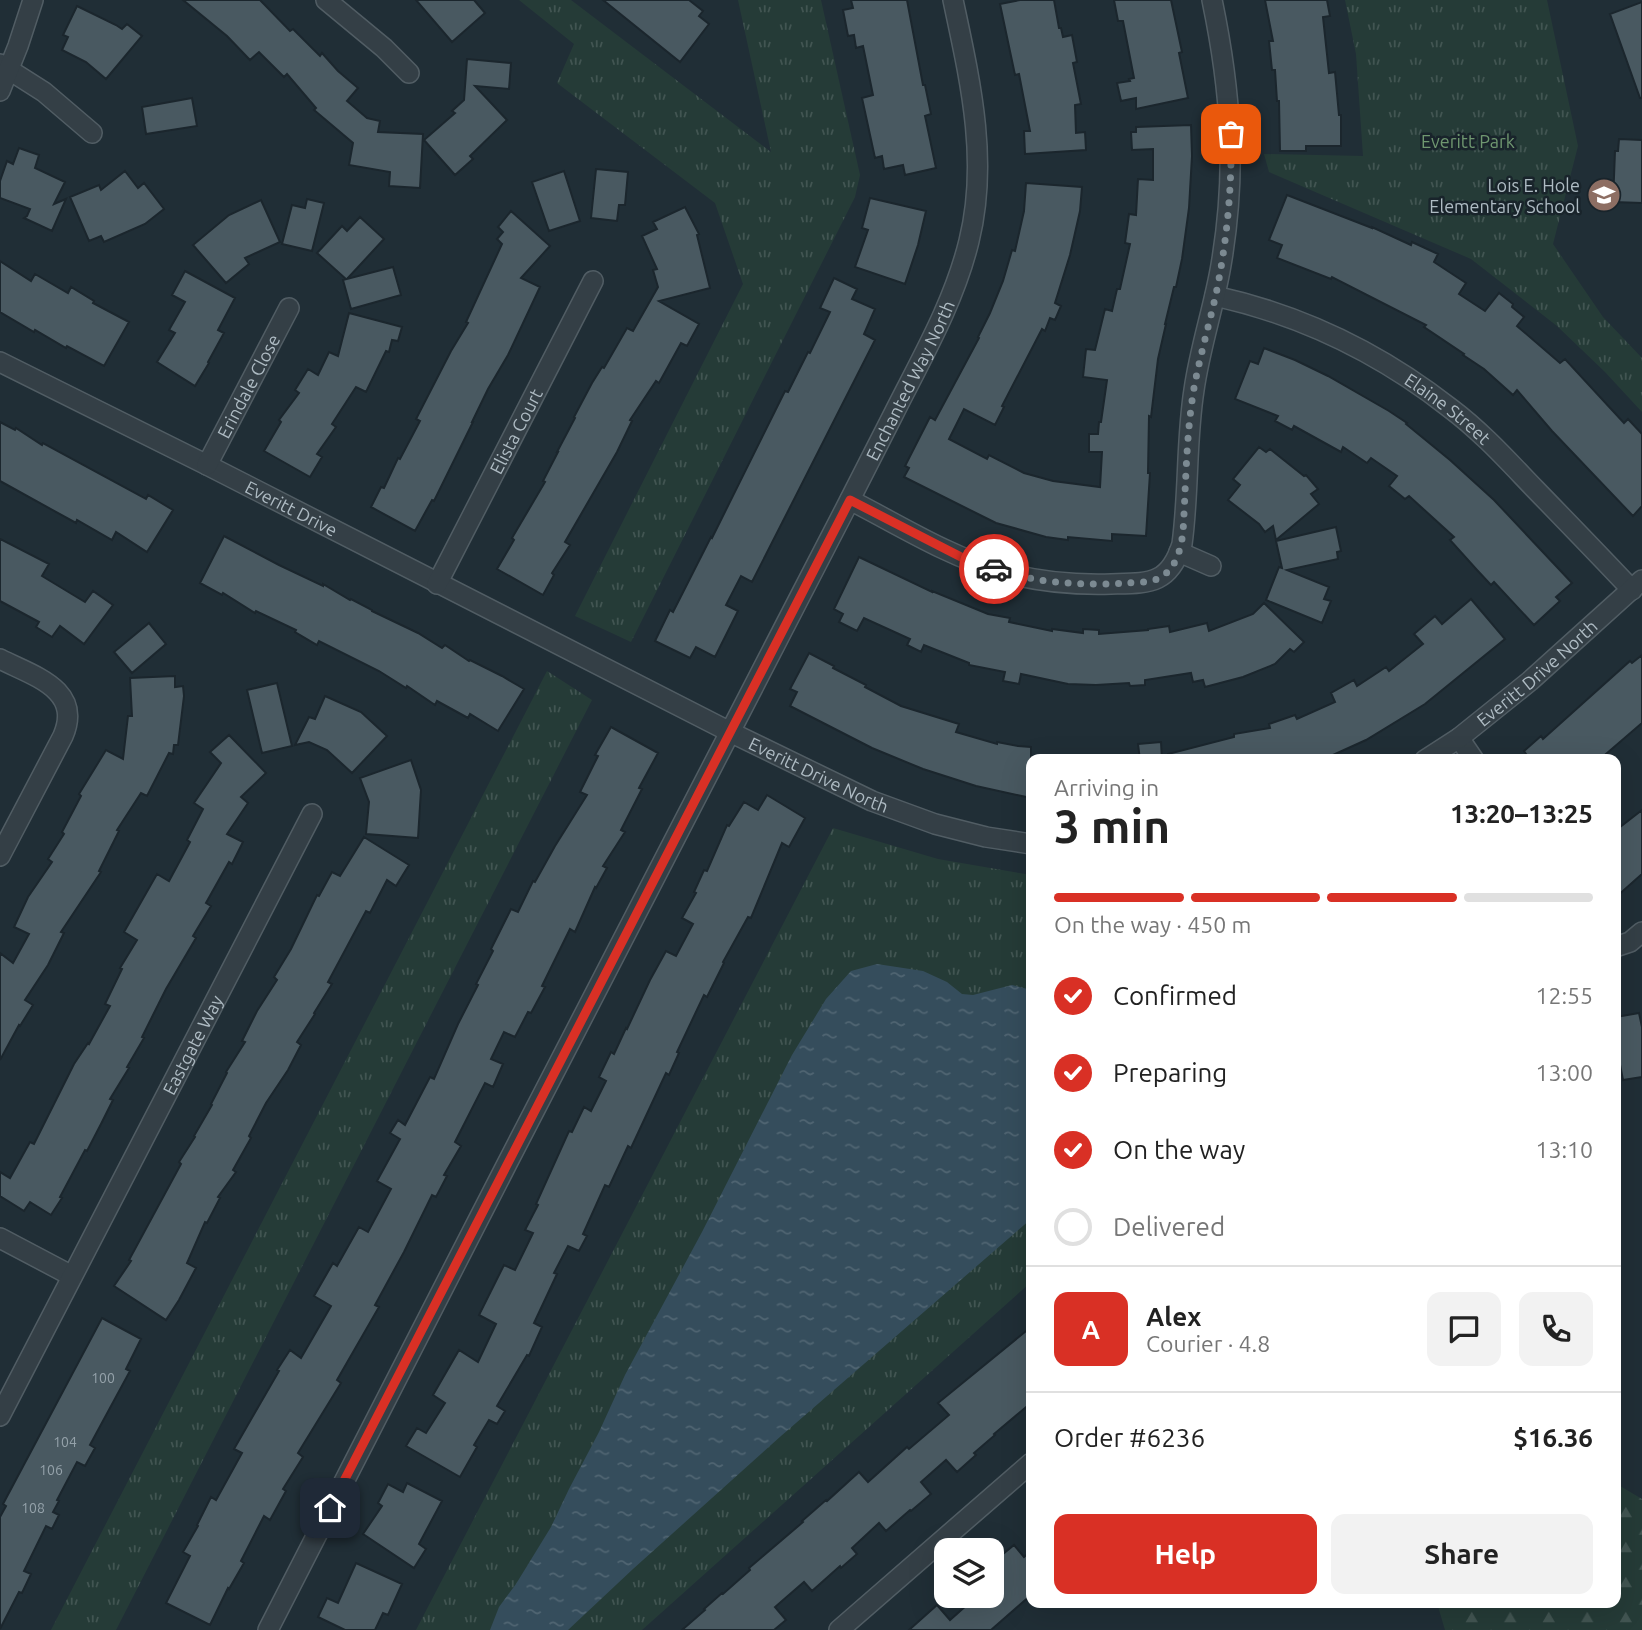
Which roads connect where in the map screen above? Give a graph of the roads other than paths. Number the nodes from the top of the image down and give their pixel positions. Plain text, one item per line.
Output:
1 (33, 0) edge
2 (326, 0) edge
3 (953, 0) edge
4 (1212, 0) edge
5 (5, 67) edge
6 (409, 73) dead end
7 (0, 91) edge
8 (92, 133) dead end
9 (593, 281) dead end
10 (1215, 296) junction
11 (289, 308) dead end
12 (0, 362) edge
13 (207, 465) junction
14 (850, 500) junction
15 (1179, 552) junction
16 (1211, 566) dead end
17 (437, 584) junction
18 (1637, 585) edge
19 (580, 656) joint
20 (0, 659) edge
21 (730, 732) junction
22 (1459, 738) junction
23 (1434, 754) edge
24 (1470, 754) edge
25 (312, 814) dead end
26 (1026, 843) edge
27 (0, 856) edge
28 (1642, 932) edge
29 (1621, 945) edge
30 (0, 1238) edge
31 (72, 1276) junction
32 (0, 1416) edge
33 (1026, 1467) edge
34 (268, 1630) edge
35 (839, 1630) edge

1 - 5 street
2 - 6 street
3 - 14 street, Enchanted Way North
4 - 10 street
5 - 7 street
5 - 8 street
9 - 17 street, Elista Court
10 - 15 street
10 - 18 street, Elaine Street
11 - 13 street, Erindale Close
12 - 13 street, Everitt Drive
13 - 17 street, Everitt Drive
14 - 15 street
14 - 21 street, Enchanted Way North
15 - 16 street
17 - 19 street, Everitt Drive
18 - 22 street, Everitt Drive North
19 - 21 street, Everitt Drive North
20 - 27 street
21 - 26 street, Everitt Drive North
21 - 34 street, Enchanted Way North
22 - 23 street, Everitt Drive North
22 - 24 street
25 - 31 street, Eastgate Way
28 - 29 street
30 - 31 street
31 - 32 street, Eastgate Way
33 - 35 street

